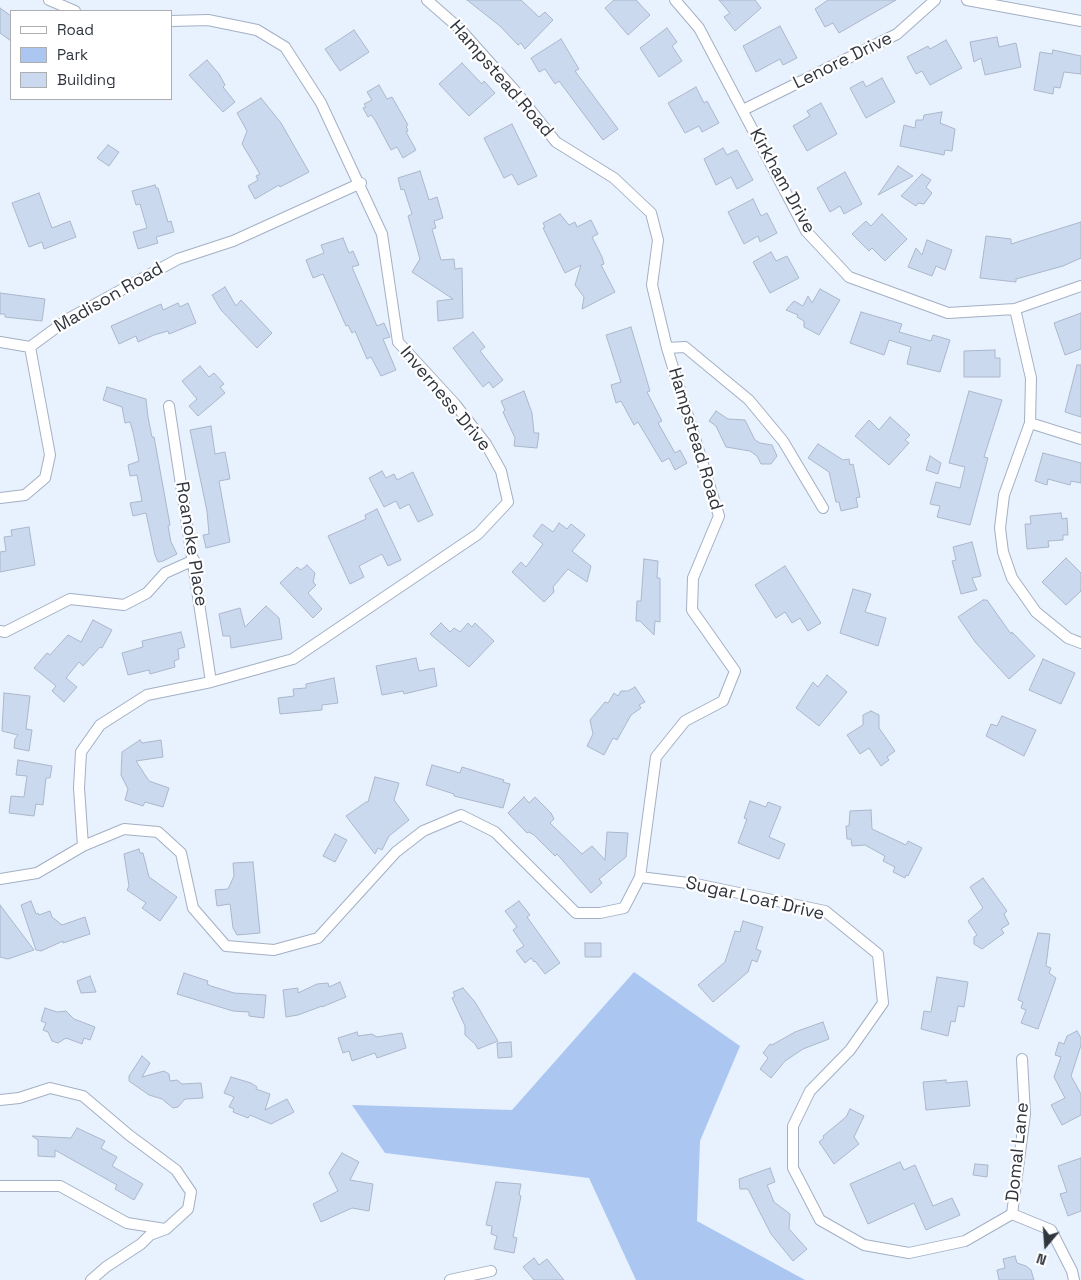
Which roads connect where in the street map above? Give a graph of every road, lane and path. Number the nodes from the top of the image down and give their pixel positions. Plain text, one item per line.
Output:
1 (49, 0) edge
2 (427, 0) edge
3 (675, 0) edge
4 (935, 0) edge
5 (967, 0) edge
6 (73, 10) edge
7 (172, 21) edge
8 (1081, 21) edge
9 (743, 110) junction
10 (361, 183) junction
11 (1081, 286) edge
12 (1015, 309) junction
13 (0, 342) edge
14 (30, 347) junction
15 (667, 348) junction
16 (170, 406) dead end
17 (1030, 424) junction
18 (1081, 439) edge
19 (0, 498) edge
20 (823, 508) dead end
21 (194, 560) junction
22 (0, 631) edge
23 (1081, 643) edge
24 (211, 682) junction
25 (83, 846) junction
26 (640, 877) junction
27 (0, 879) edge
28 (1022, 1059) dead end
29 (0, 1100) edge
30 (0, 1186) edge
31 (1012, 1214) junction
32 (166, 1229) junction
33 (491, 1271) dead end
34 (90, 1280) edge
35 (450, 1280) edge
36 (1074, 1280) edge

1 - 6 street
2 - 15 street, Hampstead Road
3 - 9 street, Kirkham Drive
4 - 9 street, Lenore Drive
5 - 8 street
7 - 10 street, Inverness Drive
9 - 12 street, Kirkham Drive
10 - 14 street, Madison Road
10 - 24 street, Inverness Drive
11 - 12 street, Kirkham Drive
12 - 17 street
13 - 14 street
14 - 19 street
15 - 20 street
15 - 26 street, Hampstead Road
16 - 21 street, Roanoke Place
17 - 18 street
17 - 23 street
21 - 22 street
21 - 24 street, Roanoke Place
24 - 25 street, Inverness Drive
25 - 26 street, Hampstead Road
25 - 27 street, Hampstead Road
26 - 31 street, Sugar Loaf Drive
28 - 31 street, Domal Lane
29 - 32 street
30 - 32 street
31 - 36 street
32 - 34 street
33 - 35 street

